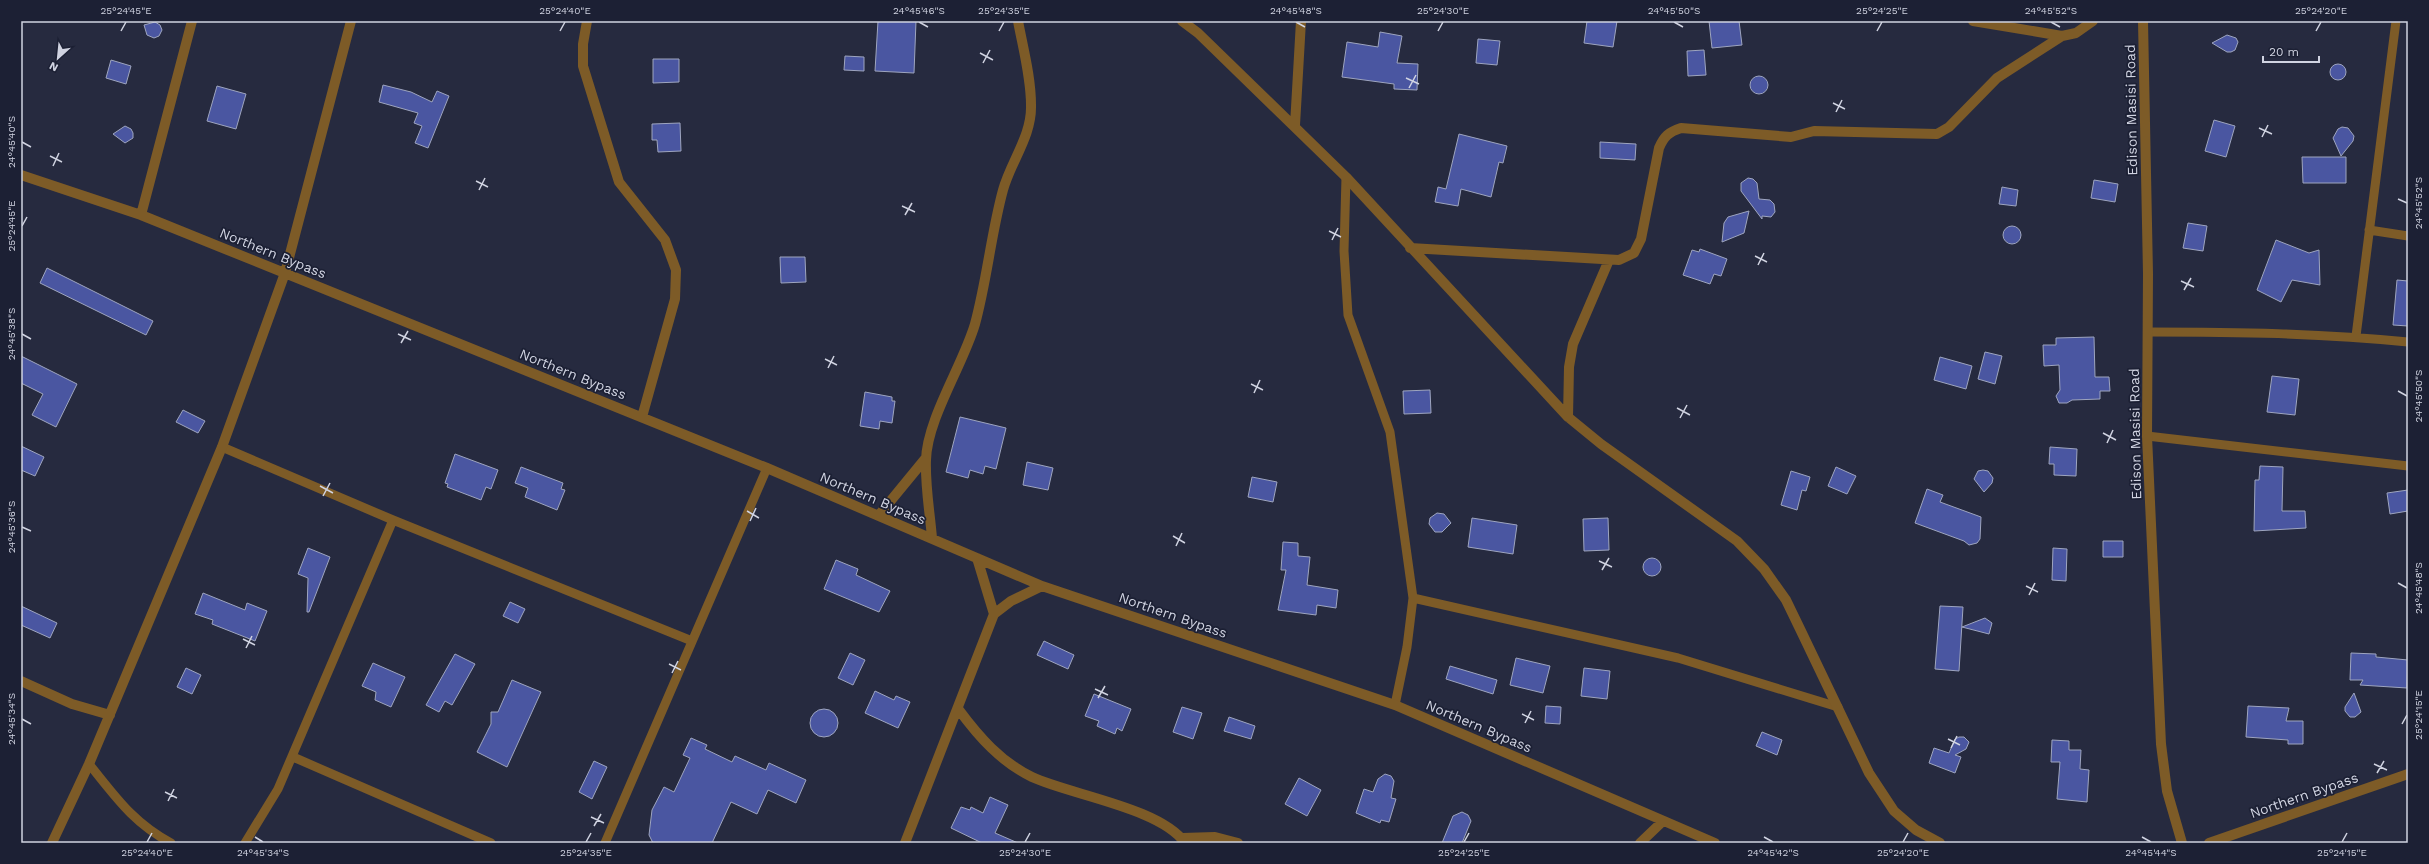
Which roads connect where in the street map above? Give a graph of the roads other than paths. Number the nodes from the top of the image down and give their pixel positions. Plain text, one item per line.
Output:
1 (192, 21) edge
2 (351, 21) edge
3 (587, 21) edge
4 (1018, 21) edge
5 (1182, 21) edge
6 (1301, 21) edge
7 (1973, 21) edge
8 (2093, 21) edge
9 (2142, 21) edge
10 (2396, 21) edge
11 (2062, 36) junction
12 (1295, 125) junction
13 (21, 175) edge
14 (1346, 177) junction
15 (141, 215) junction
16 (2369, 230) junction
17 (2408, 236) edge
18 (1410, 248) junction
19 (1609, 260) junction
20 (285, 273) junction
21 (2148, 332) junction
22 (2356, 336) junction
23 (2408, 342) edge
24 (642, 417) junction
25 (1568, 417) junction
26 (2148, 436) junction
27 (222, 448) junction
28 (926, 459) junction
29 (2408, 466) edge
30 (767, 468) junction
31 (879, 515) junction
32 (393, 520) junction
33 (932, 538) junction
34 (977, 558) junction
35 (1042, 586) junction
36 (1413, 598) junction
37 (994, 614) junction
38 (692, 641) junction
39 (21, 680) edge
40 (1395, 705) junction
41 (1838, 707) junction
42 (959, 710) junction
43 (110, 715) junction
44 (293, 757) junction
45 (89, 764) junction
46 (2408, 774) edge
47 (1663, 821) junction
48 (1184, 840) edge
49 (52, 843) edge
50 (171, 843) edge
51 (245, 843) edge
52 (491, 843) edge
53 (605, 843) edge
54 (905, 843) edge
55 (1238, 843) edge
56 (1640, 843) edge
57 (1715, 843) edge
58 (1940, 843) edge
59 (2182, 843) edge
60 (2209, 843) edge

1 - 15 street
2 - 20 street
3 - 24 street
4 - 28 street
5 - 12 street
6 - 12 street
7 - 11 street
8 - 11 street
9 - 21 street, Edison Masisi Road
10 - 16 lane
11 - 19 street
12 - 14 street
13 - 15 street, Northern Bypass
14 - 18 street
14 - 36 lane
15 - 20 street, Northern Bypass
16 - 17 lane
16 - 22 lane
18 - 19 street
18 - 25 street
19 - 25 street
20 - 24 street, Northern Bypass
20 - 27 street
21 - 22 lane
21 - 26 street, Edison Masisi Road
22 - 23 lane
24 - 30 street, Northern Bypass
25 - 41 street
26 - 29 lane
26 - 59 street, Edison Masisi Road
27 - 32 lane
27 - 43 street
28 - 31 street
28 - 33 street
30 - 31 street, Northern Bypass
30 - 38 lane
31 - 33 street, Northern Bypass
32 - 38 lane
32 - 44 lane
33 - 34 street, Northern Bypass
34 - 35 street, Northern Bypass
34 - 37 street
35 - 37 street
35 - 40 street, Northern Bypass
36 - 40 lane
36 - 41 lane
37 - 42 street
38 - 53 lane
39 - 43 street
40 - 47 street, Northern Bypass
41 - 58 street
42 - 48 street
42 - 54 street
43 - 45 street
44 - 51 lane
44 - 52 lane
45 - 49 street
45 - 50 lane
46 - 60 street, Northern Bypass
47 - 56 street
47 - 57 street, Northern Bypass
48 - 55 street

